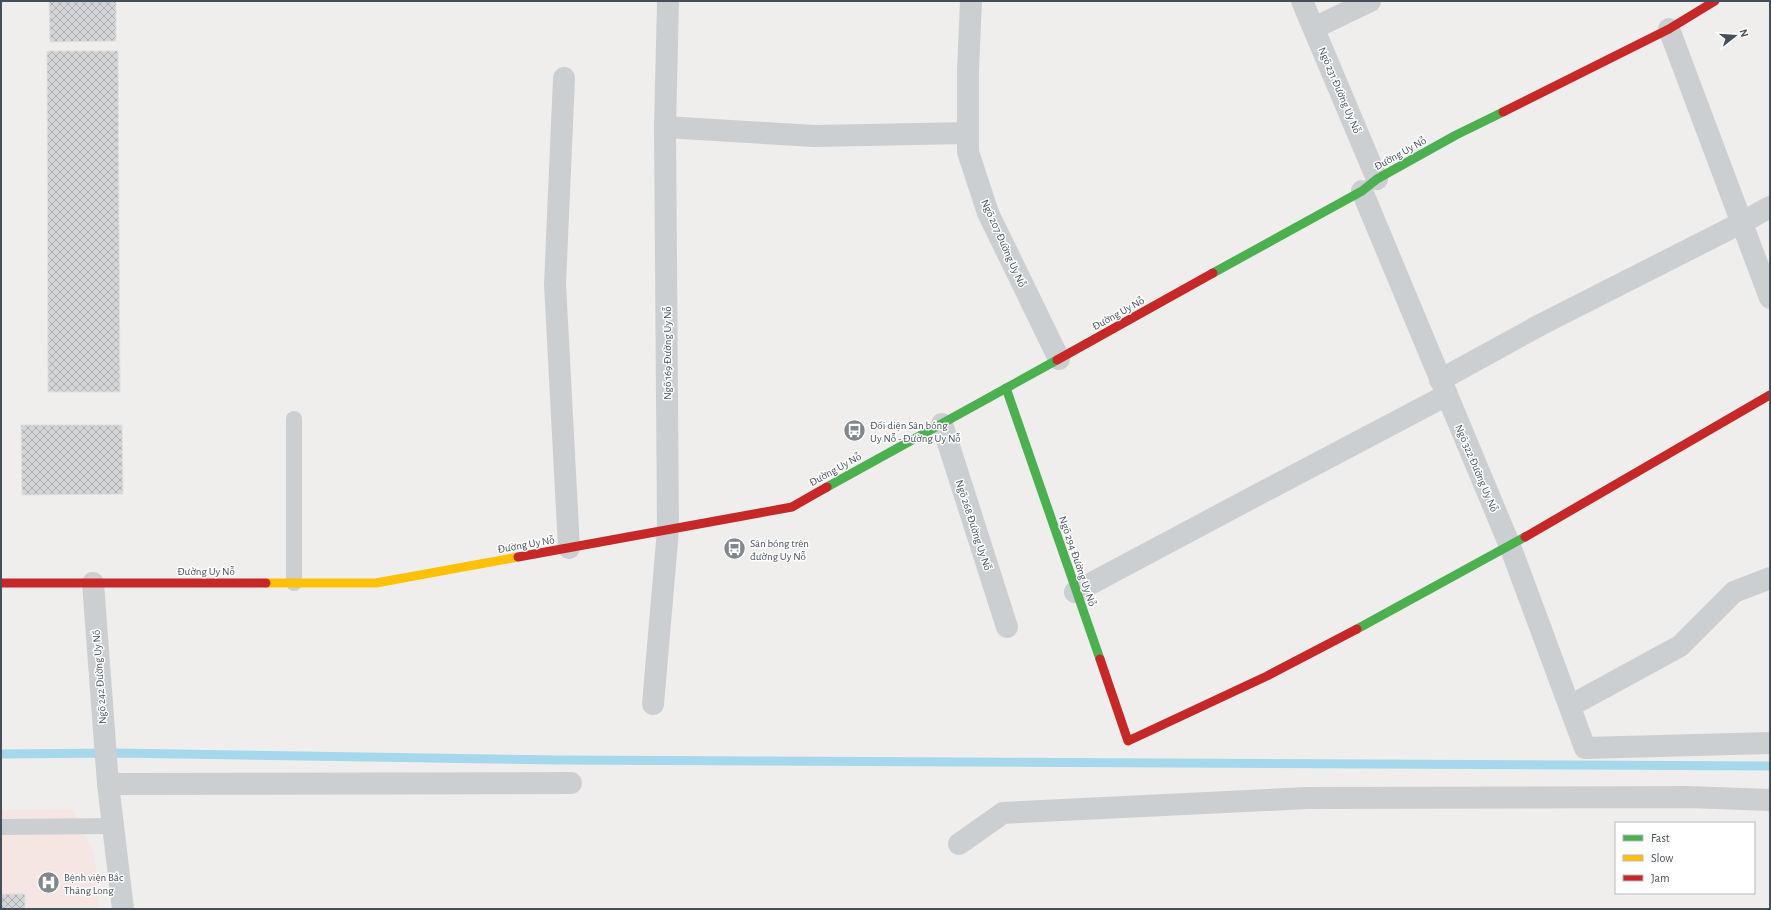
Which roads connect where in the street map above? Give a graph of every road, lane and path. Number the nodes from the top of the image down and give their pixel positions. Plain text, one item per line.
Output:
1 (668, 1) edge
2 (971, 1) edge
3 (1302, 1) edge
4 (1370, 1) edge
5 (1714, 1) edge
6 (1314, 28) junction
7 (1669, 29) junction
8 (564, 78) dead end
9 (665, 127) junction
10 (968, 133) junction
11 (1369, 185) junction
12 (1770, 207) edge
13 (1741, 223) junction
14 (1770, 298) edge
15 (1059, 359) junction
16 (1006, 388) junction
17 (1444, 388) junction
18 (1770, 395) edge
19 (294, 419) dead end
20 (942, 424) junction
21 (668, 530) junction
22 (1510, 546) junction
23 (569, 548) junction
24 (1770, 578) edge
25 (93, 583) junction
26 (1, 584) edge
27 (294, 584) junction
28 (1076, 592) junction
29 (1006, 627) dead end
30 (653, 704) dead end
31 (1570, 706) junction
32 (1770, 743) edge
33 (107, 777) junction
34 (571, 783) dead end
35 (1770, 800) edge
36 (113, 826) junction
37 (1, 828) edge
38 (959, 844) dead end
39 (123, 909) edge

1 - 9 street, Ngõ 169 Đường Uy Nỗ
2 - 10 street, Ngõ 207 Đường Uy Nỗ
3 - 6 street, Ngõ 231 Đường Uy Nỗ
4 - 6 street
5 - 7 street, Đường Uy Nỗ
6 - 11 street, Ngõ 231 Đường Uy Nỗ
7 - 11 street, Đường Uy Nỗ
7 - 13 street
8 - 23 street
9 - 10 street
9 - 21 street, Ngõ 169 Đường Uy Nỗ
10 - 15 street, Ngõ 207 Đường Uy Nỗ
11 - 15 street, Đường Uy Nỗ
11 - 17 street, Ngõ 322 Đường Uy Nỗ
12 - 13 street
13 - 14 street
13 - 17 street
15 - 16 street, Đường Uy Nỗ
16 - 20 street, Đường Uy Nỗ
16 - 28 street, Ngõ 294 Đường Uy Nỗ
17 - 22 street, Ngõ 322 Đường Uy Nỗ
17 - 28 street
18 - 22 street
19 - 27 lane
20 - 21 street, Đường Uy Nỗ
20 - 29 street, Ngõ 268 Đường Uy Nỗ
21 - 23 street, Đường Uy Nỗ
21 - 30 street, Ngõ 169 Đường Uy Nỗ
22 - 28 street, Ngõ 294 Đường Uy Nỗ
22 - 31 street, Ngõ 322 Đường Uy Nỗ
23 - 27 street, Đường Uy Nỗ
24 - 31 street
25 - 26 street, Đường Uy Nỗ
25 - 27 street, Đường Uy Nỗ
25 - 33 street, Ngõ 242 Đường Uy Nồ
31 - 32 street, Ngõ 322 Đường Uy Nỗ
33 - 34 street
33 - 36 street, Ngõ 242 Đường Uy Nồ
35 - 38 street
36 - 37 lane
36 - 39 street, Ngõ 242 Đường Uy Nồ

